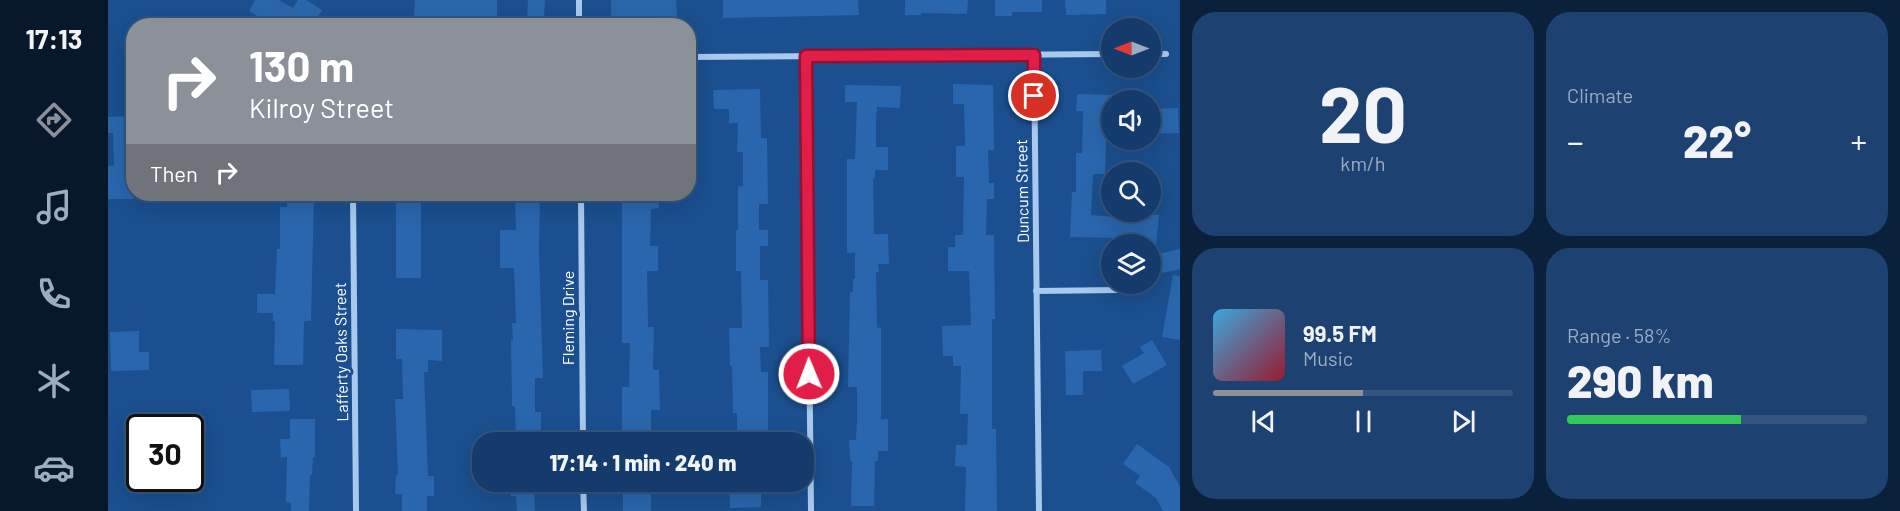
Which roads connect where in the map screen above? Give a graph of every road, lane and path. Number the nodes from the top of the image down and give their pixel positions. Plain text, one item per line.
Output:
1 (579, 0) edge
2 (579, 18) edge
3 (1101, 54) edge
4 (1161, 54) edge
5 (1166, 54) dead end
6 (1034, 55) junction
7 (806, 56) junction
8 (696, 57) edge
9 (353, 201) edge
10 (581, 201) edge
11 (1101, 290) edge
12 (1036, 291) junction
13 (583, 432) edge
14 (583, 492) edge
15 (356, 511) edge
16 (584, 511) edge
17 (811, 511) edge
18 (1039, 511) edge

1 - 2 street
3 - 6 street
4 - 5 street
6 - 7 street
6 - 12 street, Duncum Street
7 - 8 street
7 - 17 street
9 - 15 street, Lafferty Oaks Street
10 - 13 street, Fleming Drive
11 - 12 street
12 - 18 street, Duncum Street
14 - 16 street

